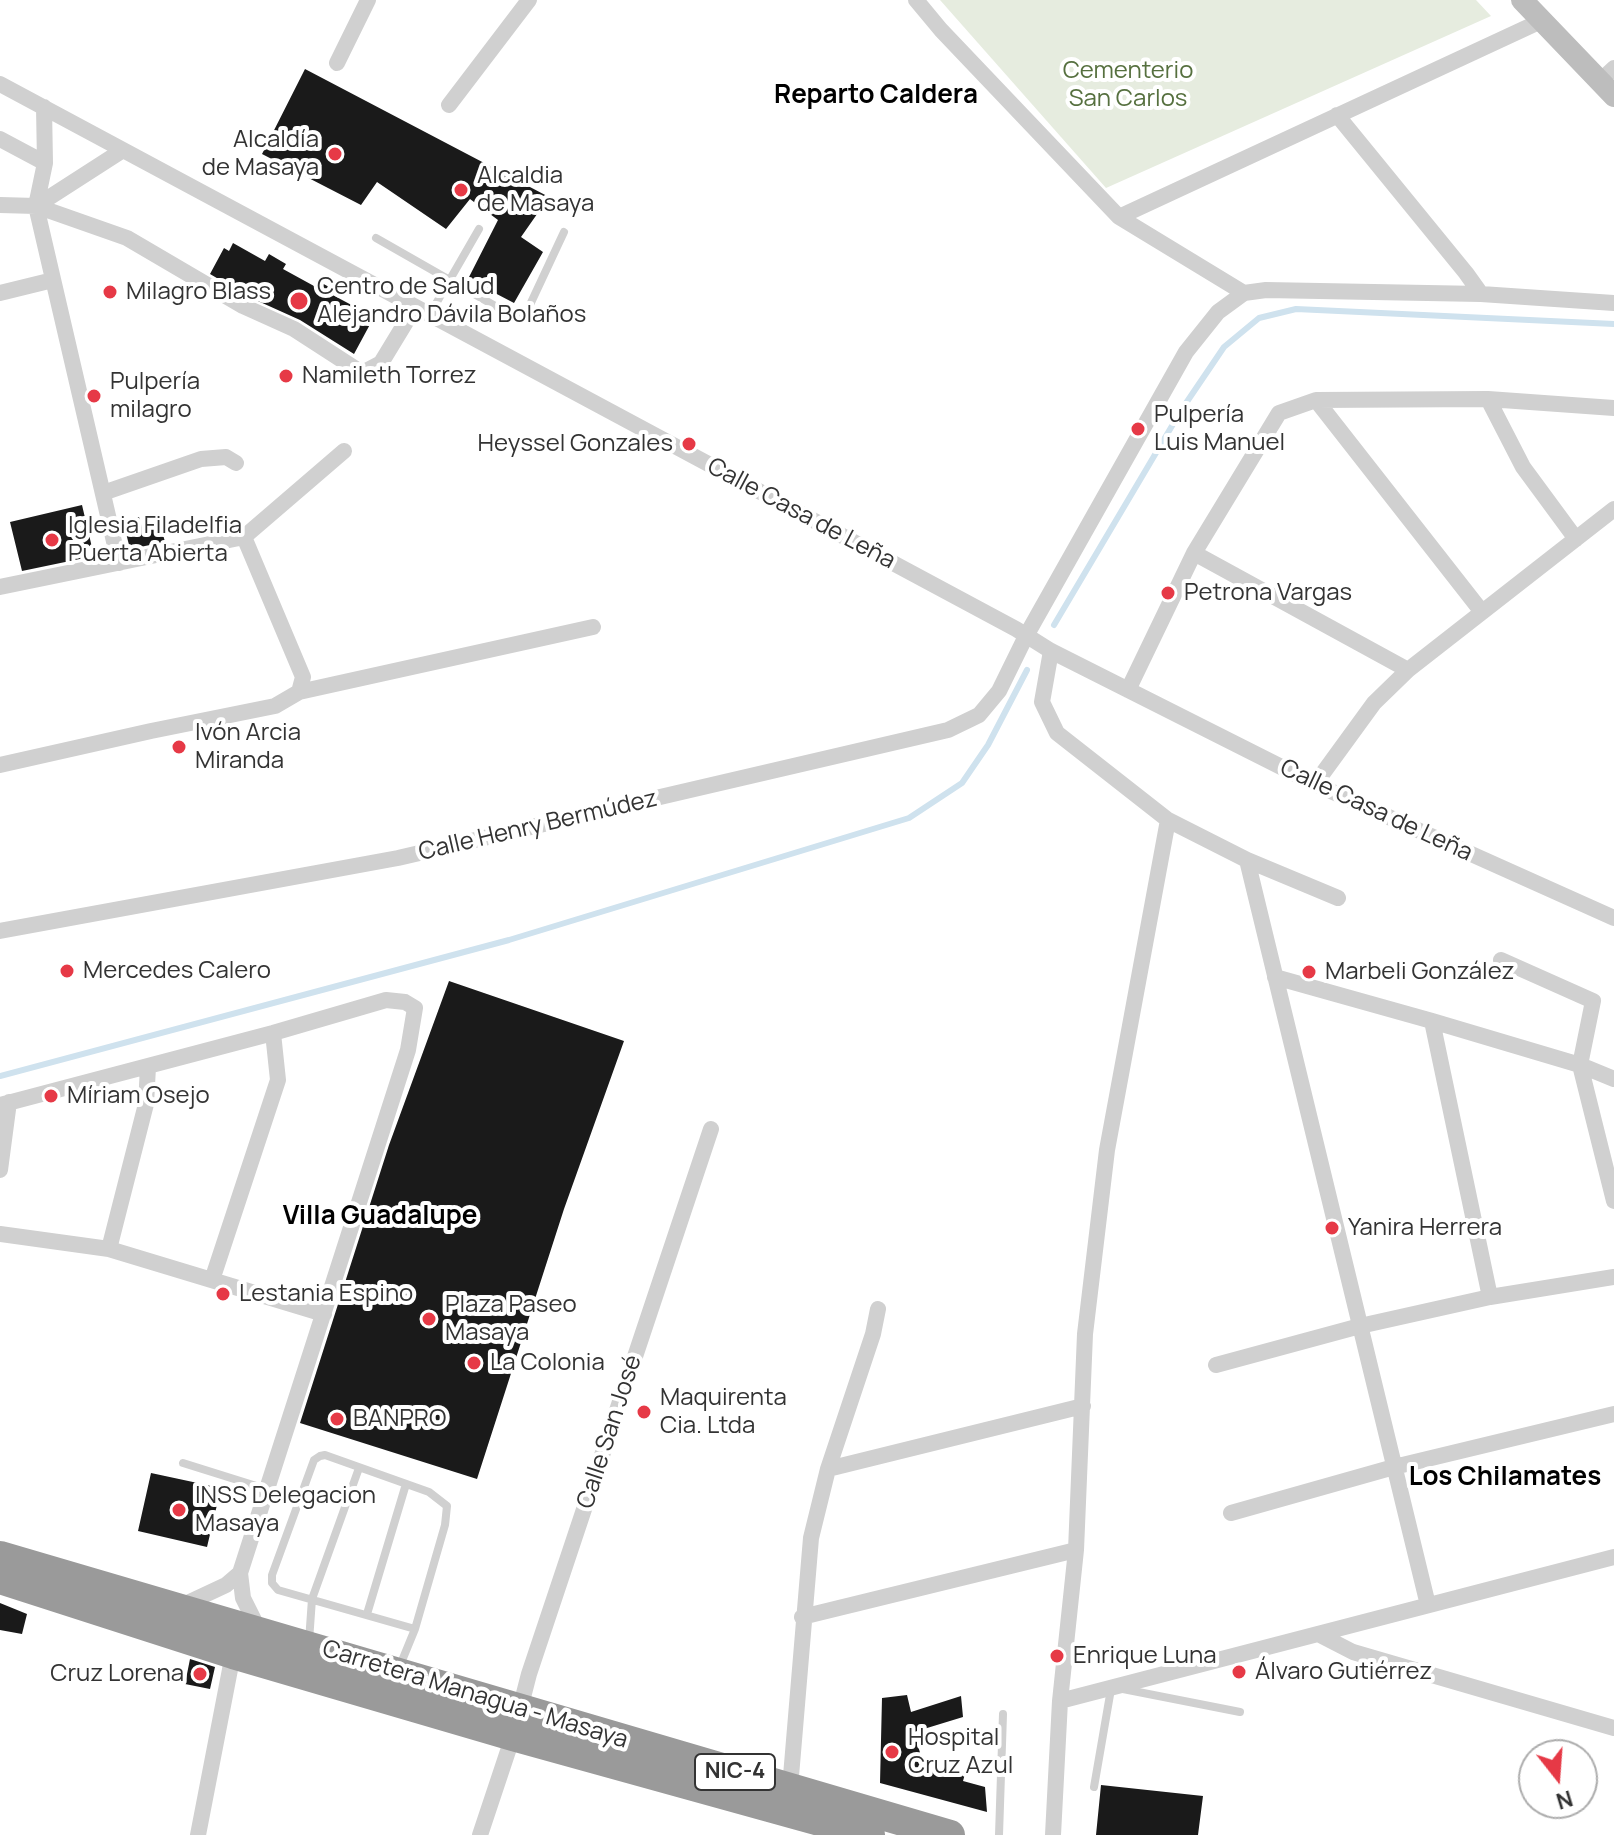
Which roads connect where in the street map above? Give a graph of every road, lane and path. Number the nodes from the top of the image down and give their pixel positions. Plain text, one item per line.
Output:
1 (368, 0) edge
2 (529, 0) edge
3 (916, 0) edge
4 (1522, 0) edge
5 (1541, 21) junction
6 (337, 63) dead end
7 (1609, 81) edge
8 (0, 84) edge
9 (449, 105) dead end
10 (44, 107) junction
11 (1337, 115) junction
12 (0, 139) edge
13 (123, 150) junction
14 (45, 163) junction
15 (0, 205) edge
16 (36, 206) junction
17 (1119, 217) junction
18 (479, 229) dead end
19 (564, 232) dead end
20 (376, 238) dead end
21 (53, 280) junction
22 (449, 281) junction
23 (0, 293) edge
24 (1244, 293) junction
25 (1481, 294) junction
26 (1614, 303) edge
27 (422, 311) junction
28 (1488, 399) junction
29 (1316, 400) junction
30 (1614, 408) edge
31 (344, 451) dead end
32 (236, 463) dead end
33 (103, 493) junction
34 (1614, 509) edge
35 (244, 537) junction
36 (1576, 539) junction
37 (1194, 553) junction
38 (119, 563) junction
39 (0, 587) edge
40 (1482, 612) junction
41 (593, 627) dead end
42 (1026, 636) junction
43 (1051, 651) junction
44 (1408, 670) junction
45 (1128, 690) junction
46 (299, 692) junction
47 (0, 765) edge
48 (1315, 784) junction
49 (1168, 820) junction
50 (1247, 860) junction
51 (1338, 898) dead end
52 (1614, 918) edge
53 (0, 931) edge
54 (1501, 960) dead end
55 (1275, 977) junction
56 (1432, 1021) junction
57 (273, 1033) junction
58 (1580, 1065) junction
59 (148, 1067) junction
60 (1614, 1079) edge
61 (4, 1103) edge
62 (711, 1129) dead end
63 (0, 1170) edge
64 (1614, 1201) edge
65 (0, 1234) edge
66 (109, 1249) junction
67 (1614, 1277) edge
68 (212, 1280) junction
69 (1490, 1297) junction
70 (878, 1309) dead end
71 (324, 1314) junction
72 (1360, 1326) junction
73 (1216, 1365) dead end
74 (1083, 1406) junction
75 (1614, 1414) edge
76 (183, 1463) dead end
77 (1394, 1467) junction
78 (359, 1468) junction
79 (828, 1469) junction
80 (406, 1484) junction
81 (267, 1489) junction
82 (1231, 1513) dead end
83 (1076, 1550) junction
84 (0, 1556) edge
85 (1614, 1557) edge
86 (240, 1573) junction
87 (0, 1579) edge
88 (312, 1599) junction
89 (1428, 1605) junction
90 (177, 1608) junction
91 (367, 1614) junction
92 (802, 1617) junction
93 (415, 1629) junction
94 (260, 1632) junction
95 (1318, 1634) junction
96 (309, 1646) junction
97 (233, 1654) junction
98 (393, 1687) junction
99 (1111, 1687) junction
100 (1060, 1701) junction
101 (1240, 1712) dead end
102 (1003, 1714) dead end
103 (516, 1723) junction
104 (1614, 1728) edge
105 (1094, 1787) dead end
106 (790, 1788) junction
107 (198, 1835) edge
108 (480, 1835) edge
109 (870, 1835) edge
110 (950, 1835) edge
111 (999, 1835) edge
112 (1053, 1835) edge

1 - 6 street
2 - 9 street
3 - 17 street
4 - 5 street
5 - 7 street
5 - 11 street
8 - 10 street, Calle Casa de Leña
10 - 13 street, Calle Casa de Leña
10 - 14 street
11 - 17 street
11 - 25 street
12 - 14 street
13 - 16 street
13 - 27 street, Calle Casa de Leña
14 - 16 street
15 - 16 street
16 - 21 street
16 - 27 street
17 - 24 street
18 - 22 lane
19 - 22 lane
20 - 22 lane
21 - 23 street
21 - 33 street
22 - 27 lane
24 - 25 street
24 - 42 street, Calle Henry Bermúdez
25 - 26 street
27 - 42 street, Calle Casa de Leña
28 - 29 street
28 - 30 street
28 - 36 street
29 - 37 street
29 - 40 street
31 - 35 street
32 - 33 street
33 - 38 street
34 - 36 street
35 - 38 street
35 - 46 street
36 - 40 street
37 - 44 street
37 - 45 street
38 - 39 street
40 - 44 street
41 - 46 street
42 - 43 street, Calle Casa de Leña
42 - 53 street, Calle Henry Bermúdez
43 - 45 street, Calle Casa de Leña
43 - 49 street
44 - 48 street
45 - 48 street, Calle Casa de Leña
46 - 47 street
48 - 52 street, Calle Casa de Leña
49 - 50 street
49 - 74 street
50 - 51 street
50 - 55 street
54 - 58 street
55 - 56 street
55 - 72 street
56 - 58 street
56 - 69 street
57 - 59 street
57 - 68 street
57 - 71 street
58 - 60 street
58 - 64 street
59 - 61 street
59 - 66 street
61 - 63 street
62 - 103 street, Calle San José
65 - 66 street
66 - 68 street
67 - 69 street
68 - 71 street
69 - 72 street
70 - 79 street
71 - 81 street
72 - 73 street
72 - 77 street
74 - 79 street
74 - 83 street
75 - 77 street
76 - 81 lane
77 - 82 street
77 - 89 street
78 - 80 lane
78 - 88 lane
78 - 88 lane
79 - 92 street
80 - 91 lane
80 - 93 lane
81 - 86 street
83 - 92 street
83 - 100 street
84 - 90 highway, Carretera Managua - Masaya / NIC-4
85 - 89 street
86 - 90 street
86 - 94 street
87 - 97 highway, Carretera Managua - Masaya / NIC-4
88 - 91 lane
88 - 96 lane
89 - 95 street
90 - 94 highway, Carretera Managua - Masaya / NIC-4
91 - 93 lane
92 - 106 street
93 - 98 lane
94 - 96 highway, Carretera Managua - Masaya / NIC-4
95 - 99 street
95 - 104 street
96 - 98 highway, Carretera Managua - Masaya / NIC-4
97 - 98 highway, Carretera Managua - Masaya / NIC-4
97 - 107 street
98 - 103 highway, Carretera Managua - Masaya / NIC-4
99 - 100 street
99 - 101 lane
99 - 105 lane
100 - 112 street
102 - 111 lane
103 - 106 highway, Carretera Managua - Masaya / NIC-4
103 - 108 street, Calle San José
103 - 109 highway, Carretera Managua - Masaya / NIC-4
106 - 110 highway, Carretera Managua - Masaya / NIC-4

